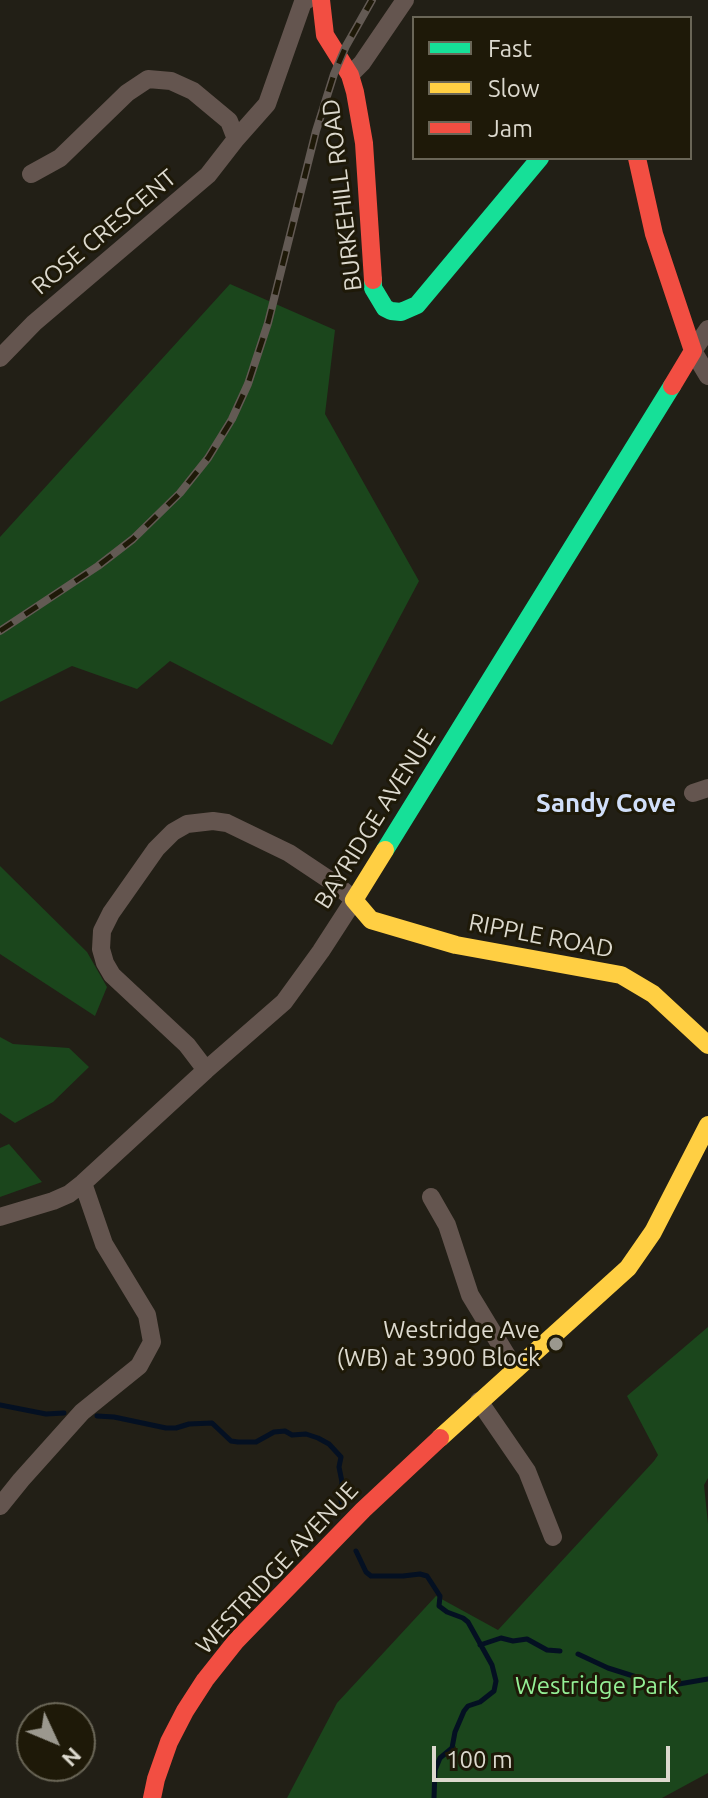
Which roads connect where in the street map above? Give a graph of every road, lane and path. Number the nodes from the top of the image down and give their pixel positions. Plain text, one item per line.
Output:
1 (307, 0) edge
2 (321, 0) edge
3 (405, 0) edge
4 (350, 75) junction
5 (236, 139) junction
6 (538, 160) edge
7 (637, 160) edge
8 (31, 174) dead end
9 (708, 329) edge
10 (693, 351) junction
11 (0, 358) edge
12 (708, 376) edge
13 (354, 900) junction
14 (708, 1045) edge
15 (206, 1070) junction
16 (708, 1125) edge
17 (83, 1183) junction
18 (431, 1197) dead end
19 (0, 1217) edge
20 (515, 1369) junction
21 (479, 1401) junction
22 (0, 1506) edge
23 (553, 1537) dead end
24 (152, 1798) edge

1 - 5 street, ROSE CRESCENT
2 - 4 street, BURKEHILL ROAD
3 - 4 street
4 - 6 street, BURKEHILL ROAD
5 - 8 street
5 - 11 street, ROSE CRESCENT
7 - 10 street
9 - 10 street
10 - 12 street
10 - 13 street, BAYRIDGE AVENUE
13 - 14 street, RIPPLE ROAD
13 - 15 street, BAYRIDGE AVENUE
13 - 15 street
15 - 17 street, BAYRIDGE AVENUE
16 - 20 street, WESTRIDGE AVENUE
17 - 19 street, BAYRIDGE AVENUE
17 - 22 street
18 - 20 street
20 - 21 street, WESTRIDGE AVENUE
21 - 23 street
21 - 24 street, WESTRIDGE AVENUE

